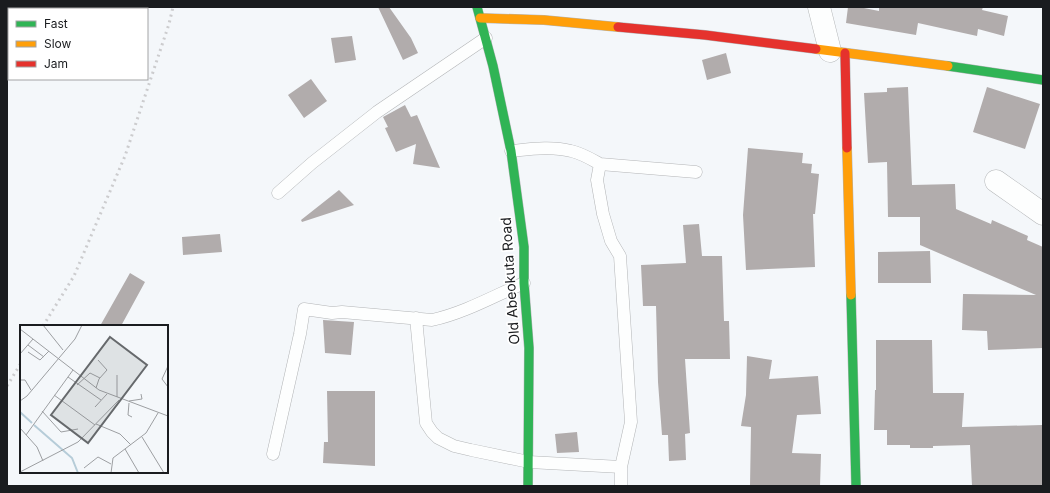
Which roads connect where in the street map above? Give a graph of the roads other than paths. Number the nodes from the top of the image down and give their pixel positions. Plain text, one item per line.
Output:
1 (477, 7) edge
2 (819, 7) edge
3 (480, 18) junction
4 (486, 38) junction
5 (838, 52) junction
6 (1043, 80) edge
7 (511, 151) junction
8 (600, 164) junction
9 (696, 172) dead end
10 (996, 181) dead end
11 (278, 193) dead end
12 (1043, 214) edge
13 (524, 283) junction
14 (416, 318) junction
15 (273, 454) dead end
16 (529, 462) junction
17 (621, 467) junction
18 (528, 486) edge
19 (621, 486) edge
20 (856, 486) edge

1 - 3 main road, Old Abeokuta Road
2 - 5 street
3 - 4 main road, Old Abeokuta Road
3 - 5 main road
4 - 7 main road, Old Abeokuta Road
4 - 11 lane
5 - 6 main road
5 - 20 main road
7 - 8 lane
7 - 13 main road, Old Abeokuta Road
8 - 9 lane
8 - 17 lane
10 - 12 street
13 - 14 lane
13 - 16 main road, Old Abeokuta Road
14 - 15 lane
14 - 16 lane
16 - 17 lane
16 - 18 main road, Old Abeokuta Road
17 - 19 lane

